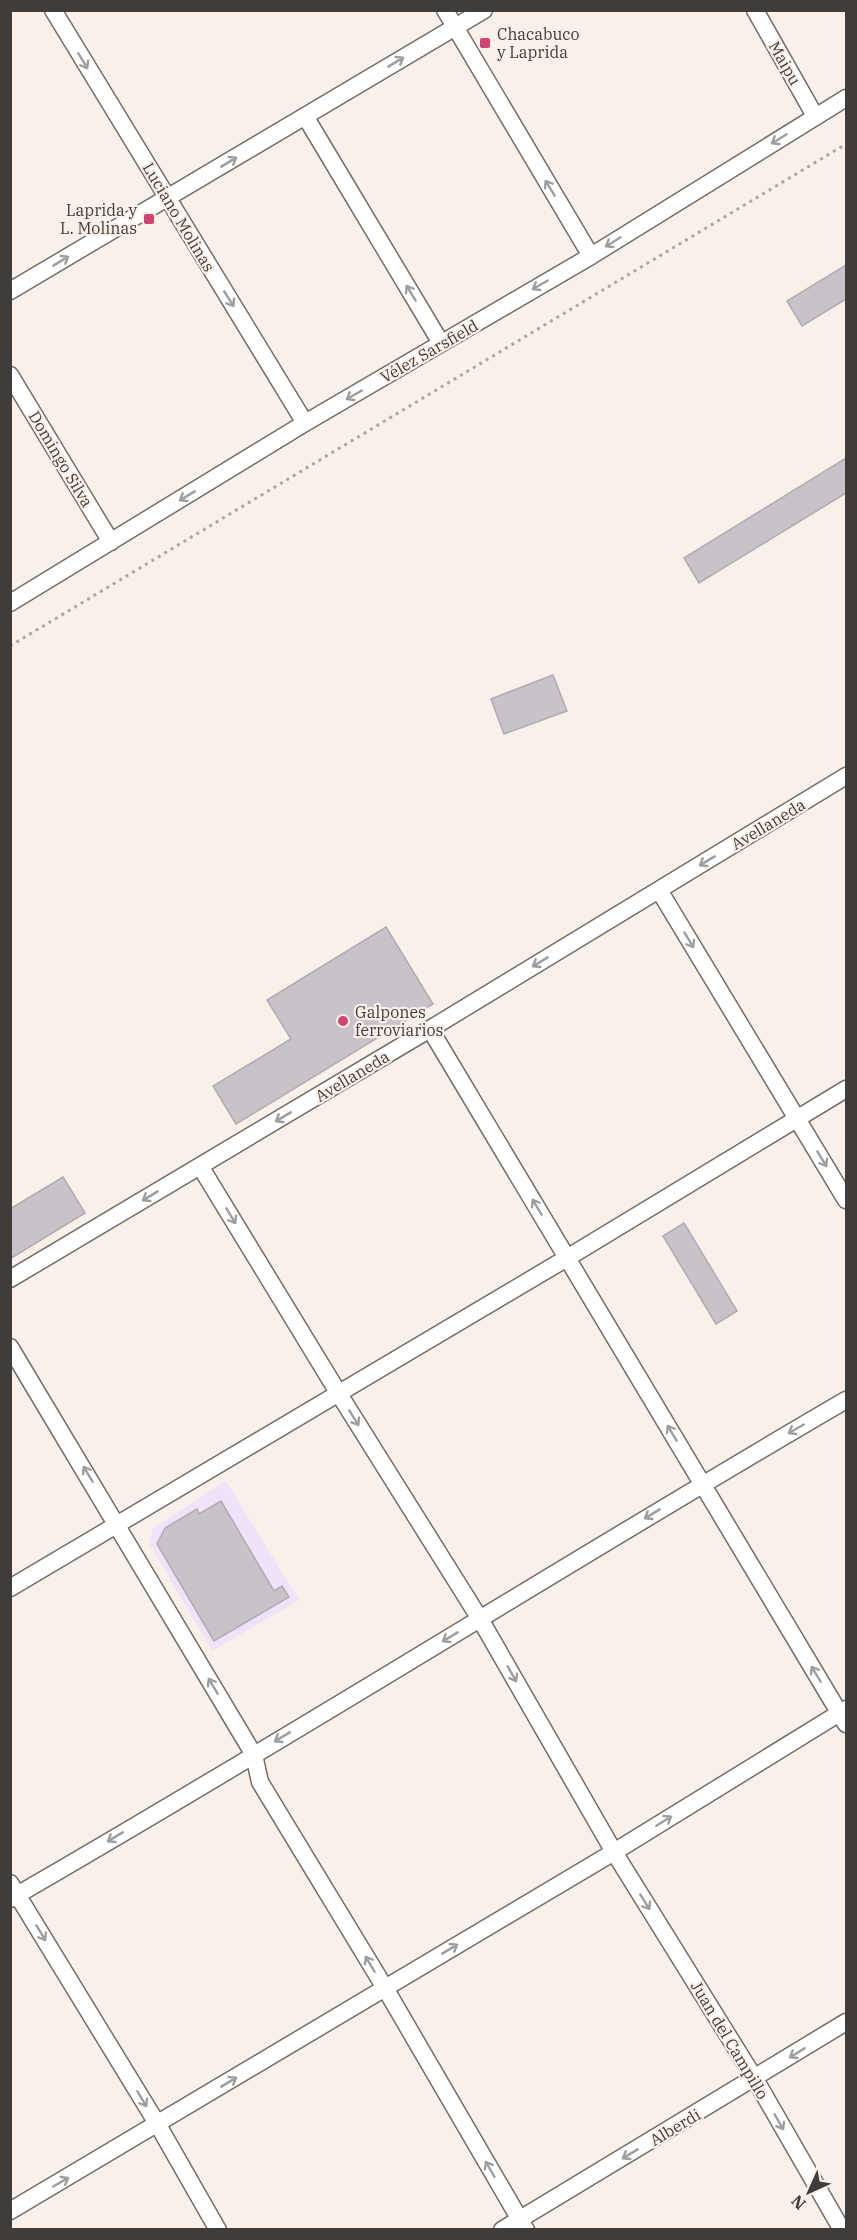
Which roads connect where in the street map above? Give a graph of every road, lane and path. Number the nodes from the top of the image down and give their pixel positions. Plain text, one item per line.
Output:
1 (53, 10) edge
2 (445, 10) edge
3 (484, 10) edge
4 (755, 10) edge
5 (456, 27) junction
6 (846, 98) edge
7 (305, 116) junction
8 (815, 116) junction
9 (846, 144) edge
10 (167, 198) junction
11 (591, 256) junction
12 (10, 291) edge
13 (441, 343) junction
14 (10, 375) edge
15 (305, 423) junction
16 (111, 542) junction
17 (10, 603) edge
18 (10, 646) edge
19 (846, 776) edge
20 (659, 890) junction
21 (430, 1029) junction
22 (846, 1089) edge
23 (797, 1118) junction
24 (200, 1166) junction
25 (846, 1200) edge
26 (567, 1258) junction
27 (10, 1279) edge
28 (10, 1347) edge
29 (339, 1394) junction
30 (846, 1400) edge
31 (702, 1484) junction
32 (118, 1524) junction
33 (10, 1588) edge
34 (480, 1619) junction
35 (844, 1716) edge
36 (254, 1755) junction
37 (614, 1852) junction
38 (13, 1892) edge
39 (385, 1988) junction
40 (846, 2022) edge
41 (754, 2079) junction
42 (158, 2125) junction
43 (10, 2211) edge
44 (523, 2224) edge
45 (218, 2229) edge
46 (502, 2229) edge
47 (842, 2229) edge

1 -> 10 street, Luciano Molinas
2 - 5 street
3 - 5 street
4 - 8 street, Maipu
7 -> 5 street
11 -> 5 street
6 - 8 street, Vélez Sarsfield
10 -> 7 street
13 -> 7 street
8 -> 11 street, Vélez Sarsfield
9 - 18 path
12 -> 10 street
10 -> 15 street, Luciano Molinas
11 -> 13 street, Vélez Sarsfield
13 -> 15 street, Vélez Sarsfield
14 - 16 street, Domingo Silva
15 -> 16 street, Vélez Sarsfield
16 - 17 street, Vélez Sarsfield
19 -> 20 street, Avellaneda
20 -> 21 street, Avellaneda
20 -> 23 street
21 -> 24 street, Avellaneda
26 -> 21 street
22 - 23 street
23 -> 25 street
23 - 26 street
24 -> 27 street, Avellaneda
24 -> 29 street, Juan del Campillo
26 - 29 street
31 -> 26 street
32 -> 28 street
29 - 32 street
29 -> 34 street, Juan del Campillo
30 -> 31 street
31 -> 34 street
35 -> 31 street
32 - 33 street
36 -> 32 street
34 -> 36 street
34 -> 37 street, Juan del Campillo
37 -> 35 street
36 -> 38 street
39 -> 36 street
39 -> 37 street
37 -> 41 street, Juan del Campillo
38 -> 42 street
42 -> 39 street
44 -> 39 street
40 -> 41 street, Alberdi
41 -> 44 street, Alberdi
41 -> 47 street, Juan del Campillo
43 -> 42 street
42 - 45 street
44 - 46 street, Alberdi

